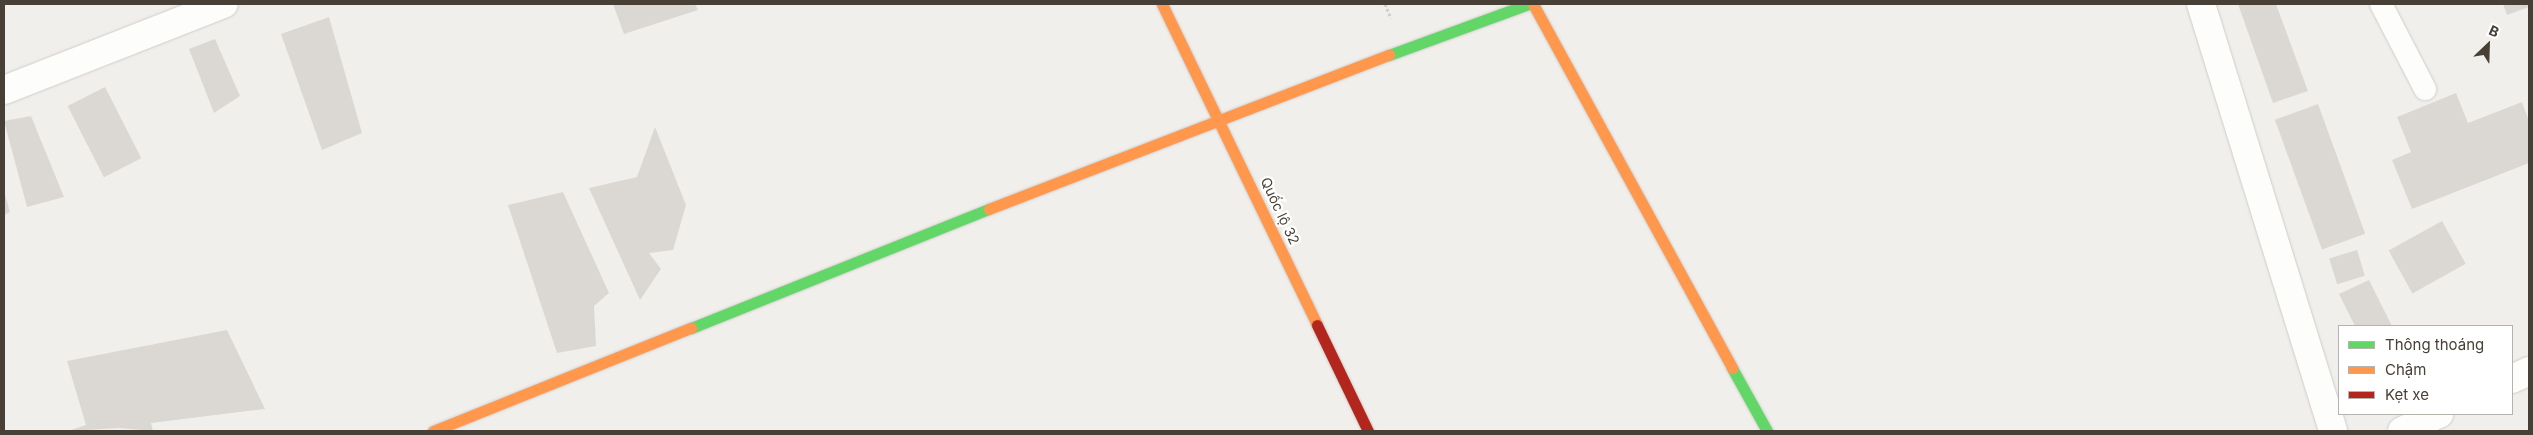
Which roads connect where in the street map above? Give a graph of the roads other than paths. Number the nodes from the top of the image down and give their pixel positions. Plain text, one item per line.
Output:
1 (224, 4) edge
2 (1162, 4) edge
3 (1528, 4) edge
4 (1533, 4) edge
5 (2200, 4) edge
6 (2381, 4) edge
7 (11, 82) edge
8 (2425, 89) dead end
9 (1219, 118) junction
10 (2529, 371) edge
11 (2513, 379) edge
12 (2437, 415) edge
13 (433, 431) edge
14 (1368, 431) edge
15 (1767, 431) edge
16 (2333, 431) edge
17 (2402, 431) edge

1 - 7 street
2 - 9 main road, Quốc lộ 32
3 - 9 main road
4 - 15 main road
5 - 16 street
6 - 8 lane
9 - 13 main road
9 - 14 main road, Quốc lộ 32
10 - 11 street
12 - 17 street

